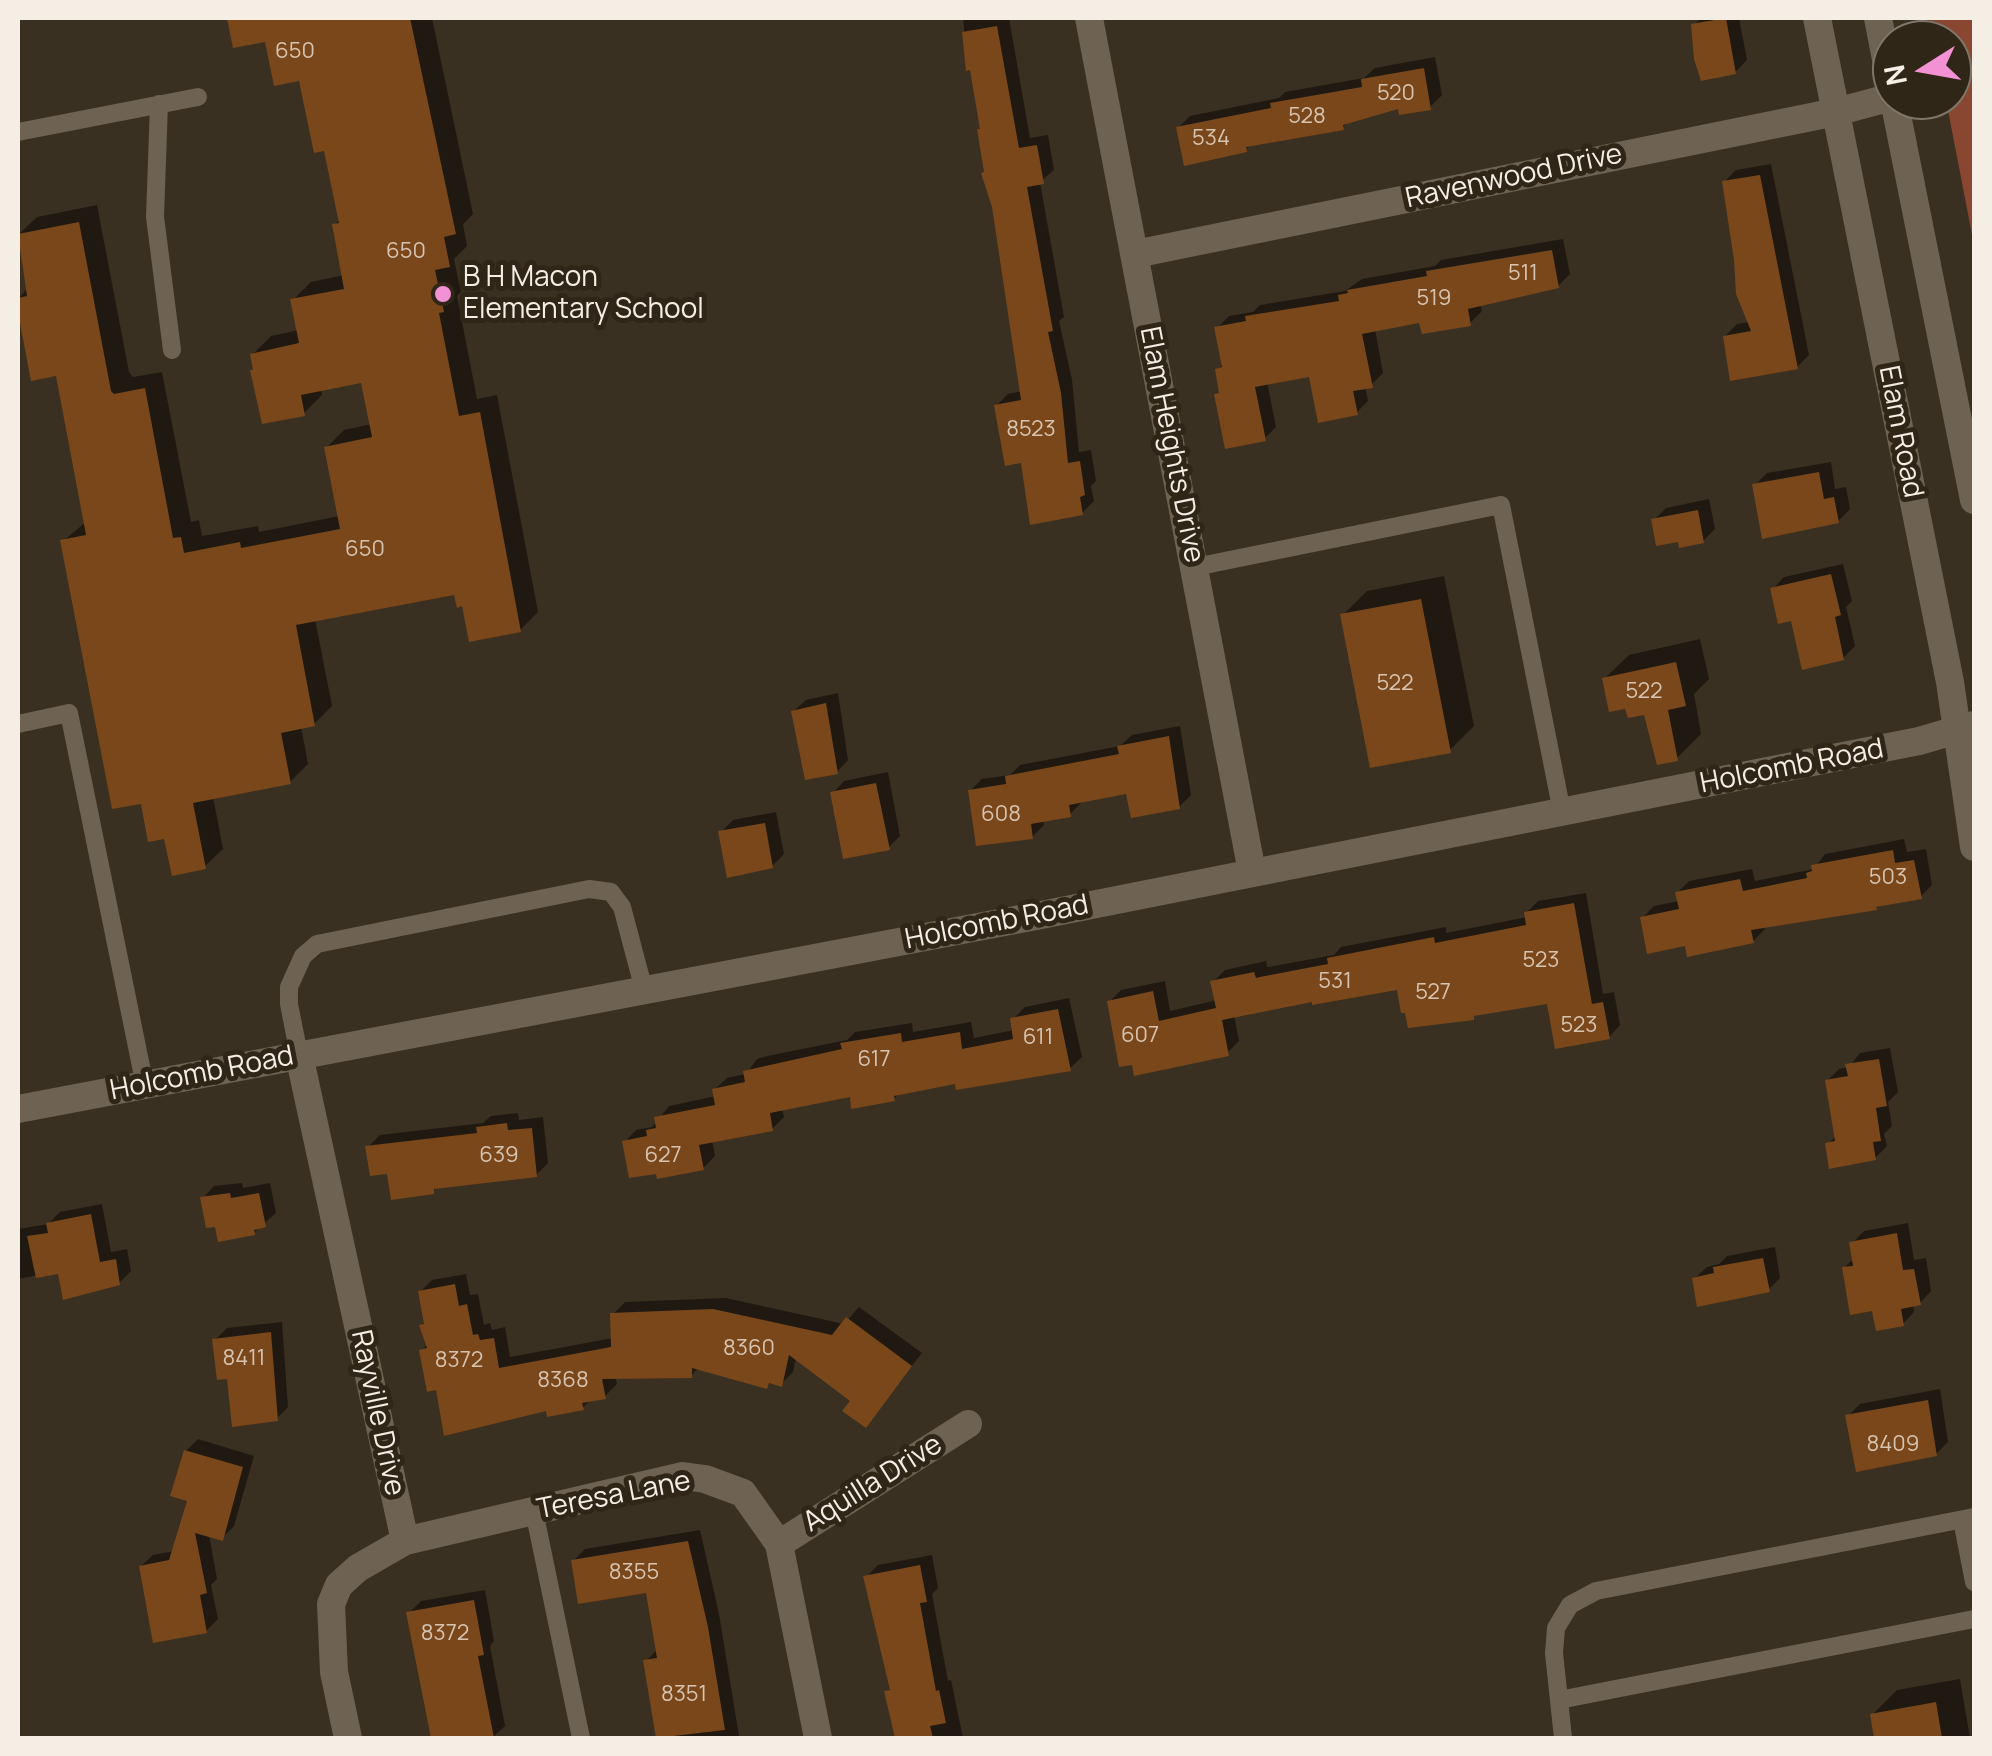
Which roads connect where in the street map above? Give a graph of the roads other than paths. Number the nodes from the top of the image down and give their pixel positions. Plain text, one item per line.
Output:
1 (1089, 18) edge
2 (1817, 18) edge
3 (198, 97) dead end
4 (1872, 102) edge
5 (160, 104) junction
6 (1836, 112) junction
7 (1898, 120) edge
8 (18, 132) edge
9 (1135, 254) junction
10 (172, 350) dead end
11 (1974, 500) edge
12 (1195, 567) junction
13 (18, 724) edge
14 (1966, 728) edge
15 (1562, 812) junction
16 (1974, 848) edge
17 (1252, 872) junction
18 (644, 990) junction
19 (299, 1055) junction
20 (145, 1086) junction
21 (18, 1110) edge
22 (968, 1424) dead end
23 (534, 1511) junction
24 (1968, 1518) edge
25 (405, 1541) junction
26 (779, 1544) junction
27 (1974, 1582) edge
28 (1974, 1619) edge
29 (1559, 1700) junction
30 (348, 1738) edge
31 (581, 1738) edge
32 (818, 1738) edge
33 (1563, 1738) edge

1 - 9 street, Elam Heights Drive
2 - 6 street, Elam Road
3 - 5 lane
4 - 6 street, Ravenwood Drive
5 - 8 lane
5 - 10 lane
6 - 9 street, Ravenwood Drive
6 - 14 street, Elam Road
7 - 11 street
9 - 12 street, Elam Heights Drive
12 - 15 lane
12 - 17 street, Elam Heights Drive
13 - 20 lane
14 - 15 street, Holcomb Road
14 - 16 street, Elam Road
15 - 17 street, Holcomb Road
17 - 18 street, Holcomb Road
18 - 19 street, Holcomb Road
18 - 19 lane
19 - 20 street, Holcomb Road
19 - 25 street, Rayville Drive
20 - 21 street, Holcomb Road
22 - 26 street, Aquilla Drive
23 - 25 street, Teresa Lane
23 - 26 street, Teresa Lane
23 - 31 lane
24 - 27 lane
24 - 29 lane
25 - 30 street
26 - 32 street, Teresa Lane
28 - 29 lane
29 - 33 lane

